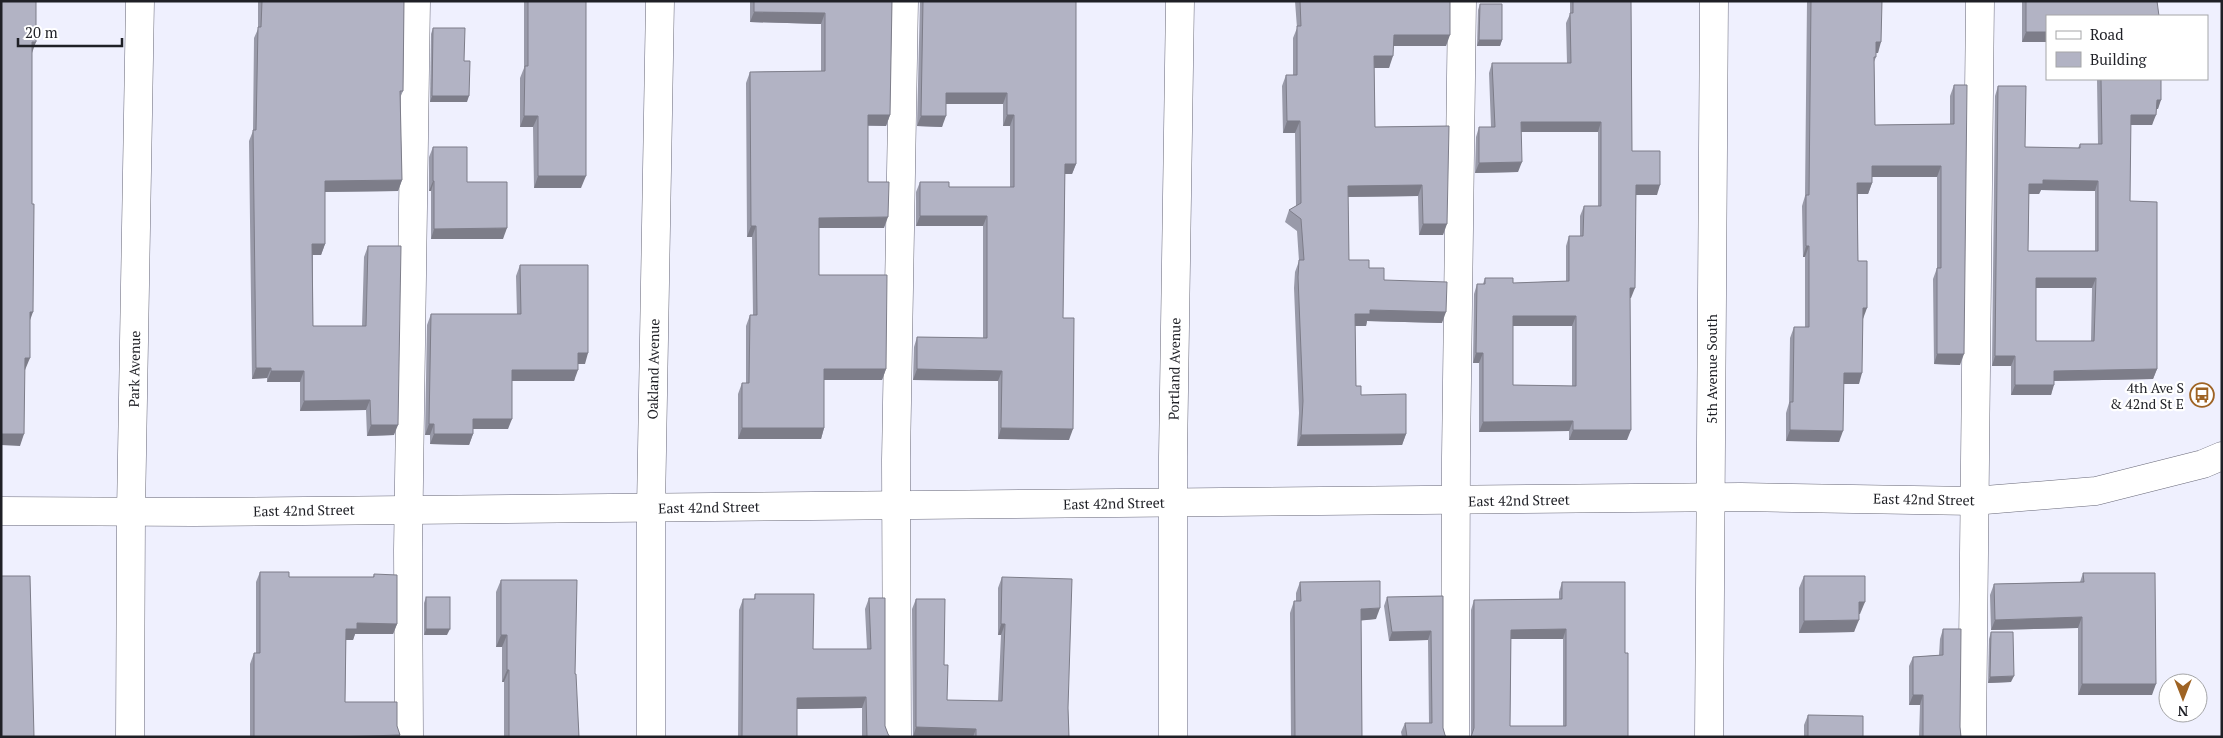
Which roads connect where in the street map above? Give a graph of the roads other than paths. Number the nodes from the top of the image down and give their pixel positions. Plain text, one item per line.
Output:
1 (140, 1) edge
2 (416, 1) edge
3 (660, 1) edge
4 (904, 1) edge
5 (1180, 1) edge
6 (1462, 1) edge
7 (1714, 1) edge
8 (1980, 1) edge
9 (2222, 456) edge
10 (1710, 498) junction
11 (1458, 501) junction
12 (1974, 501) junction
13 (1173, 502) junction
14 (896, 505) junction
15 (651, 508) junction
16 (410, 509) junction
17 (1, 511) edge
18 (131, 512) junction
19 (130, 737) edge
20 (409, 737) edge
21 (651, 737) edge
22 (897, 737) edge
23 (1173, 737) edge
24 (1455, 737) edge
25 (1709, 737) edge
26 (1972, 737) edge

1 - 18 street, Park Avenue
2 - 16 street
3 - 15 street, Oakland Avenue
4 - 14 street
5 - 13 street, Portland Avenue
6 - 11 street
7 - 10 street, 5th Avenue South
8 - 12 street
9 - 12 street, East 42nd Street
10 - 11 street, East 42nd Street
10 - 12 street, East 42nd Street
10 - 25 street, 5th Avenue South
11 - 13 street, East 42nd Street
11 - 24 street
12 - 26 street
13 - 14 street, East 42nd Street
13 - 23 street, Portland Avenue
14 - 15 street, East 42nd Street
14 - 22 street
15 - 16 street, East 42nd Street
15 - 21 street, Oakland Avenue
16 - 18 street, East 42nd Street
16 - 20 street
17 - 18 street, East 42nd Street
18 - 19 street, Park Avenue

